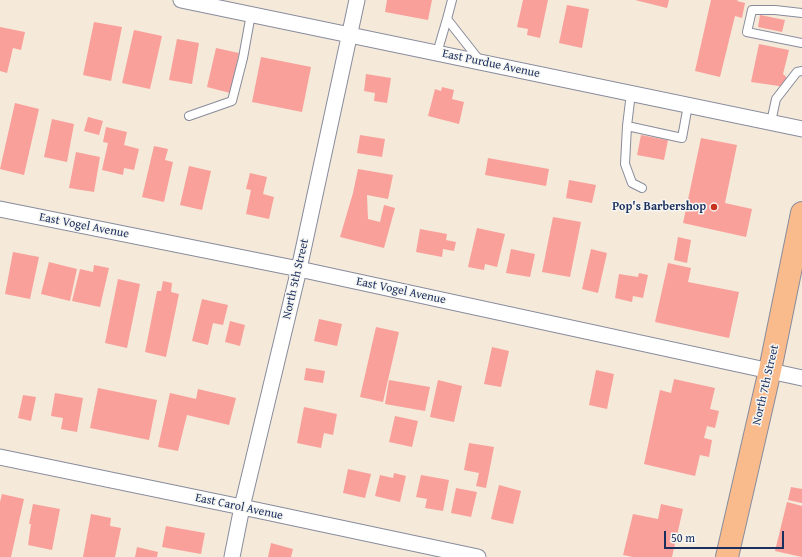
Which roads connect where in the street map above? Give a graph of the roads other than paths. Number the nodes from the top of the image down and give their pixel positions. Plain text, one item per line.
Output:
1 (181, 0) edge
2 (357, 0) edge
3 (452, 0) edge
4 (802, 13) edge
5 (251, 14) junction
6 (448, 19) junction
7 (350, 34) junction
8 (802, 43) edge
9 (437, 53) junction
10 (480, 62) junction
11 (802, 71) edge
12 (631, 93) junction
13 (688, 105) junction
14 (189, 116) dead end
15 (771, 122) junction
16 (627, 126) junction
17 (802, 129) edge
18 (642, 188) dead end
19 (0, 209) edge
20 (802, 213) edge
21 (299, 269) junction
22 (770, 370) junction
23 (802, 378) edge
24 (0, 457) edge
25 (242, 507) junction
26 (232, 557) edge
27 (478, 557) edge
28 (727, 557) edge

1 - 5 street, East Purdue Avenue
2 - 7 street, North 5th Street
3 - 6 lane
4 - 8 lane
5 - 7 street, East Purdue Avenue
5 - 14 lane
6 - 9 lane
6 - 10 lane
7 - 9 street, East Purdue Avenue
7 - 21 street, North 5th Street
9 - 10 street, East Purdue Avenue
10 - 12 street, East Purdue Avenue
11 - 15 lane
12 - 13 street, East Purdue Avenue
12 - 16 lane
13 - 15 street, East Purdue Avenue
13 - 16 lane
15 - 17 street, East Purdue Avenue
16 - 18 lane
19 - 21 street, East Vogel Avenue
20 - 22 main road, North 7th Street
21 - 22 street, East Vogel Avenue
21 - 25 street, North 5th Street
22 - 23 street, East Vogel Avenue
22 - 28 main road, North 7th Street
24 - 25 street, East Carol Avenue
25 - 26 street, North 5th Street
25 - 27 street, East Carol Avenue

